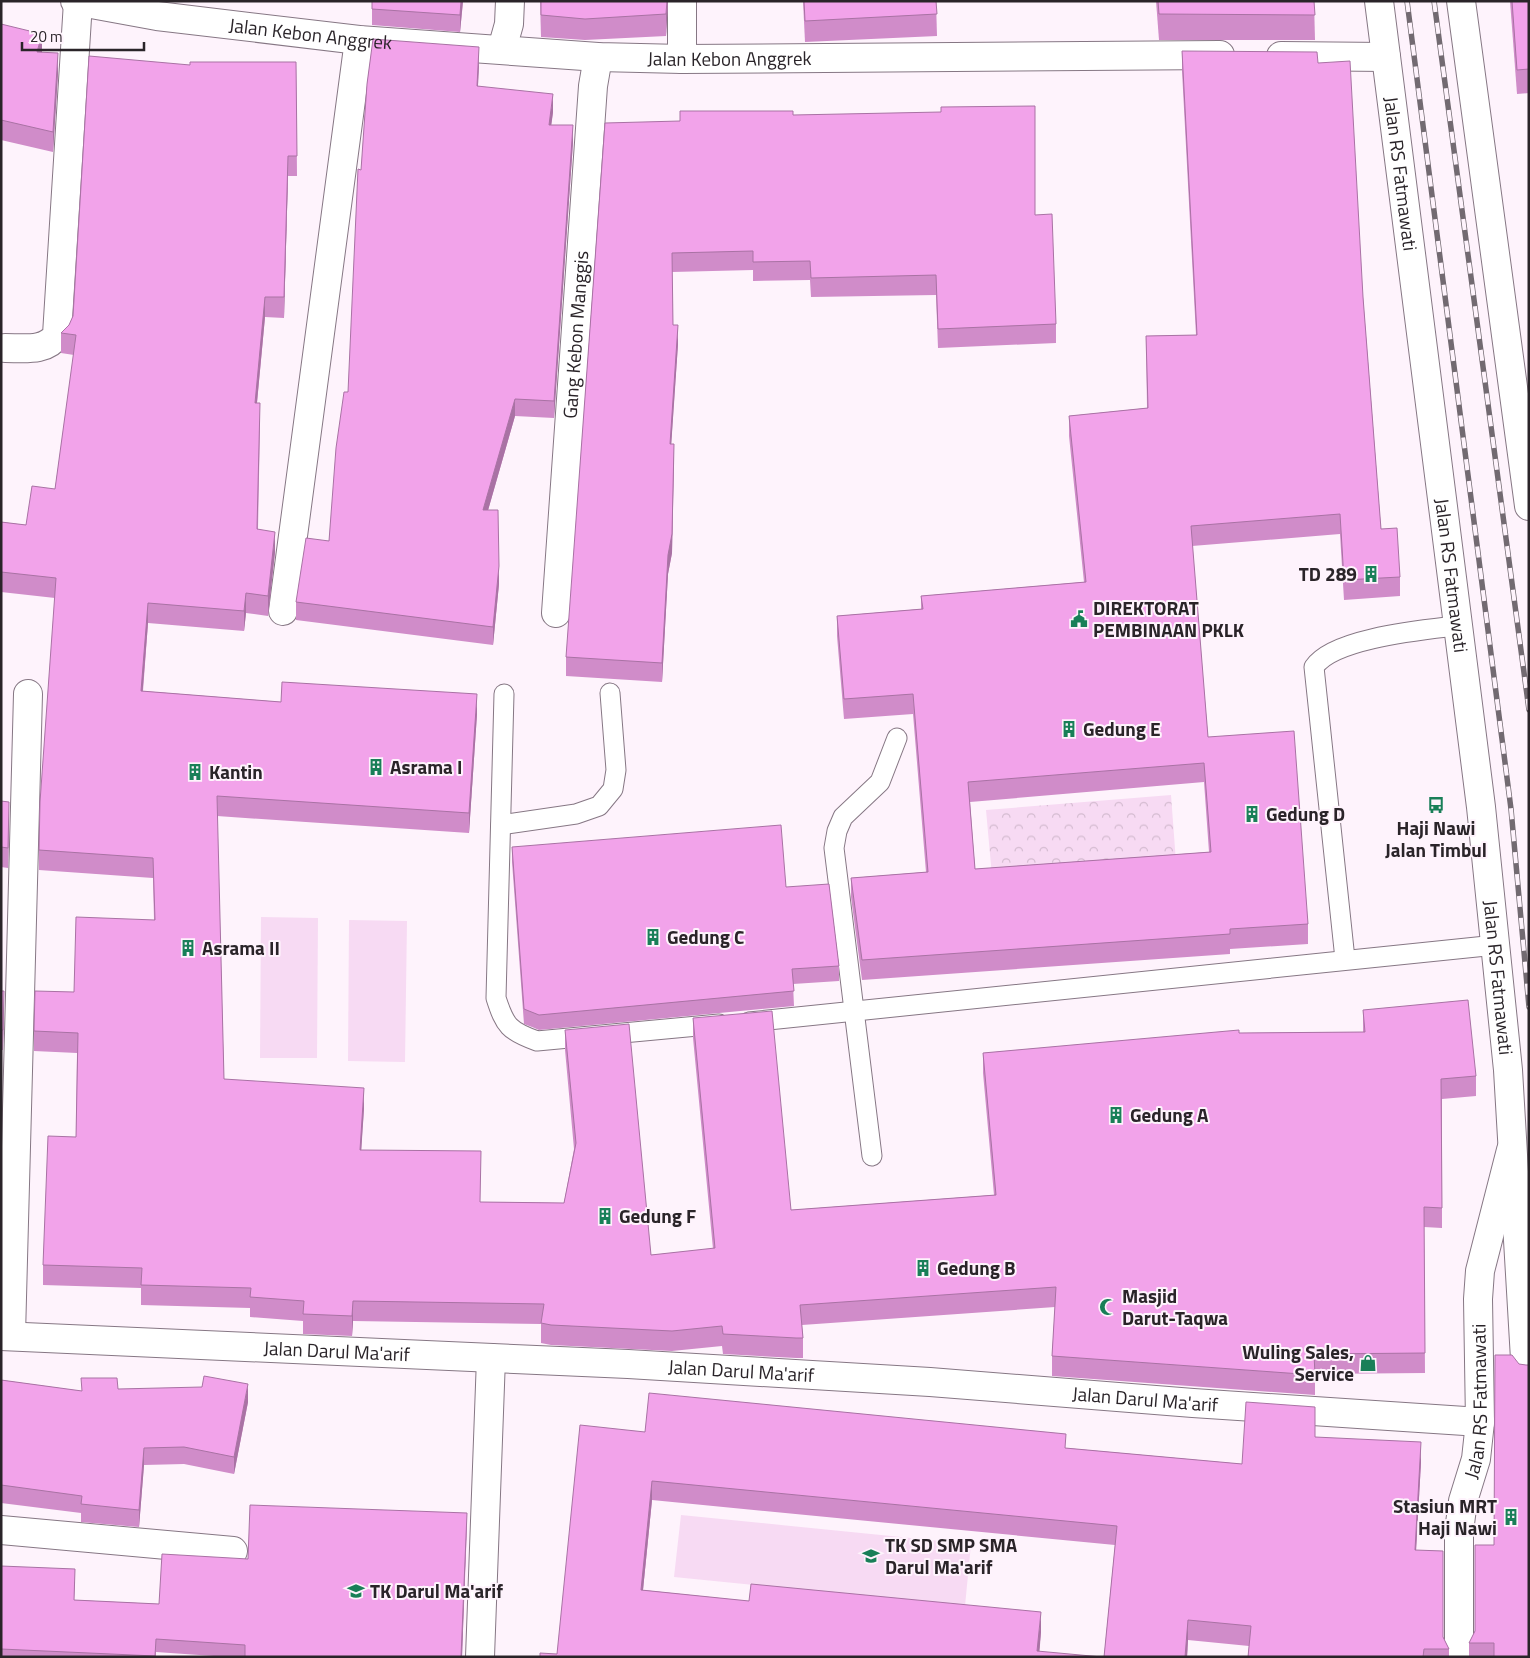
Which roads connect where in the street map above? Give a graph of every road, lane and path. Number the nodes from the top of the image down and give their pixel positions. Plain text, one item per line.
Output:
1 (510, 1) edge
2 (682, 1) edge
3 (1379, 1) edge
4 (1461, 1) edge
5 (76, 2) edge
6 (359, 40) junction
7 (502, 49) junction
8 (598, 57) junction
9 (1386, 57) junction
10 (682, 58) junction
11 (5, 348) dead end
12 (1521, 377) edge
13 (1529, 506) edge
14 (283, 611) dead end
15 (556, 613) dead end
16 (1456, 626) junction
17 (610, 693) dead end
18 (28, 694) dead end
19 (504, 694) dead end
20 (897, 738) dead end
21 (501, 825) junction
22 (1496, 945) junction
23 (1345, 959) junction
24 (853, 1012) junction
25 (1511, 1149) junction
26 (872, 1156) dead end
27 (6, 1336) edge
28 (490, 1358) junction
29 (1526, 1376) edge
30 (1480, 1422) junction
31 (1, 1530) edge
32 (233, 1551) dead end
33 (480, 1657) edge
34 (1459, 1657) edge

1 - 7 street
2 - 10 street
3 - 9 street, Jalan RS Fatmawati
4 - 12 street
5 - 6 street, Jalan Kebon Anggrek
5 - 11 street
6 - 7 street, Jalan Kebon Anggrek
6 - 14 street
7 - 8 street, Jalan Kebon Anggrek
8 - 10 street, Jalan Kebon Anggrek
8 - 15 street, Gang Kebon Manggis
9 - 10 street, Jalan Kebon Anggrek
9 - 16 street, Jalan RS Fatmawati
12 - 13 street
16 - 22 street, Jalan RS Fatmawati
16 - 23 lane
17 - 21 lane
18 - 27 street
19 - 21 lane
20 - 24 lane
21 - 24 lane
22 - 23 lane
22 - 25 street, Jalan RS Fatmawati
23 - 24 lane
24 - 26 lane
25 - 29 street, Jalan RS Fatmawati
25 - 30 street, Jalan RS Fatmawati
27 - 28 street, Jalan Darul Ma'arif
28 - 30 street, Jalan Darul Ma'arif
28 - 33 street
30 - 34 street, Jalan RS Fatmawati
31 - 32 street

